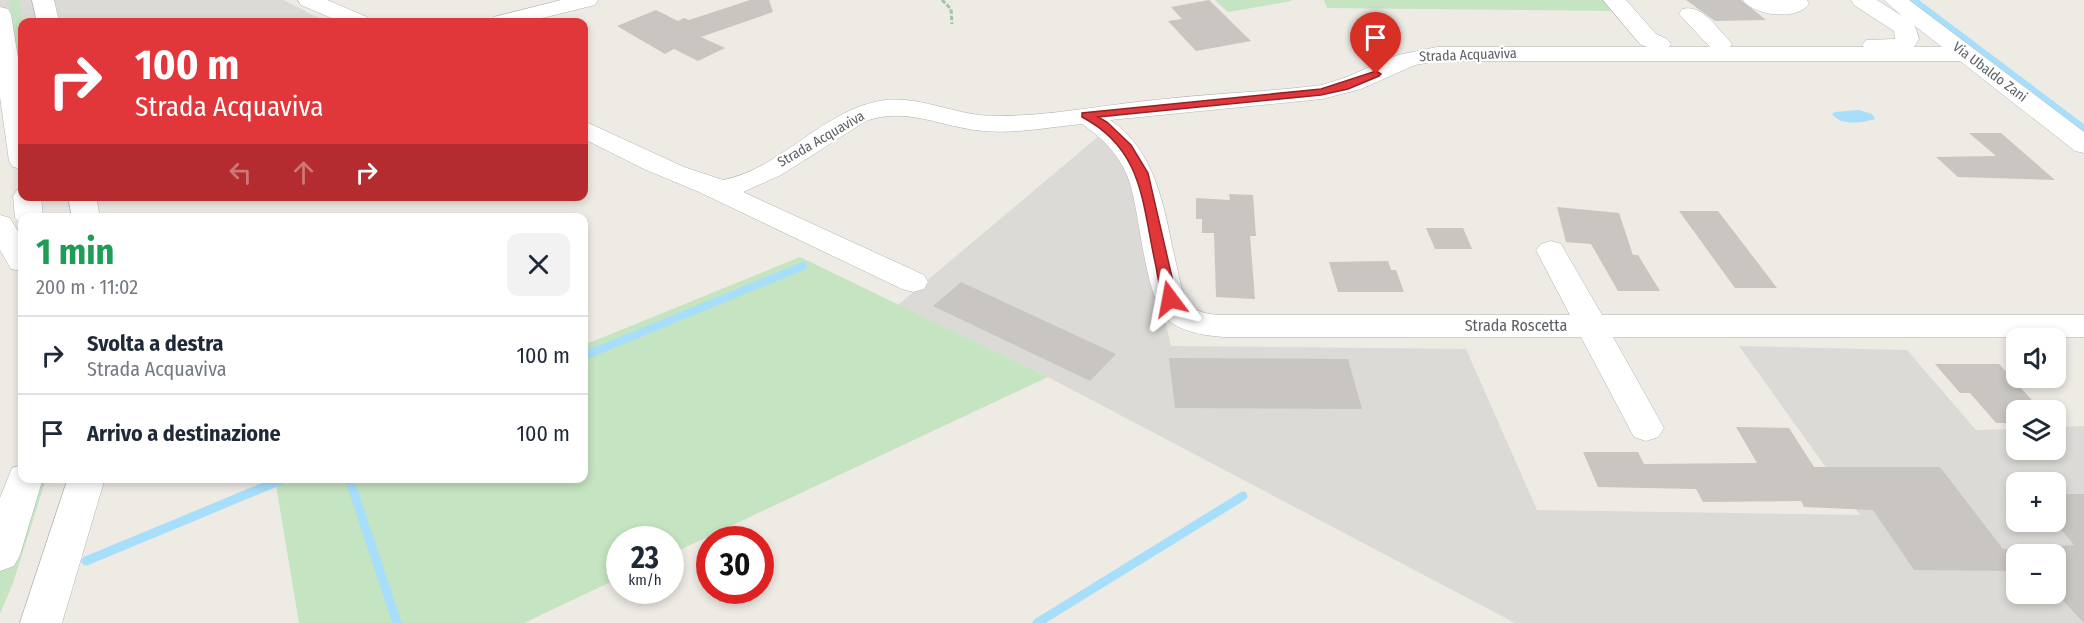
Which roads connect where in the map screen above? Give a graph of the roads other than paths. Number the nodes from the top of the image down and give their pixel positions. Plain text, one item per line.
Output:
1 (43, 0) edge
2 (309, 0) edge
3 (587, 0) edge
4 (1614, 0) edge
5 (1754, 0) edge
6 (1796, 0) edge
7 (1862, 0) edge
8 (1895, 0) edge
9 (0, 14) edge
10 (1690, 14) dead end
11 (47, 18) edge
12 (350, 18) edge
13 (517, 18) edge
14 (1720, 44) junction
15 (1663, 49) junction
16 (1966, 54) junction
17 (3, 69) edge
18 (1086, 115) junction
19 (588, 131) edge
20 (18, 142) edge
21 (2084, 145) edge
22 (710, 187) junction
23 (0, 225) edge
24 (1551, 250) dead end
25 (18, 255) edge
26 (913, 282) dead end
27 (1592, 325) junction
28 (2084, 326) edge
29 (1646, 428) dead end
30 (23, 483) edge
31 (85, 483) edge
32 (0, 555) edge
33 (41, 623) edge

1 - 11 street
2 - 12 street
3 - 13 street
4 - 15 street
5 - 6 street
7 - 14 street
8 - 16 street, Via Ubaldo Zani
9 - 17 street
10 - 14 street
14 - 15 street
15 - 16 street, Strada Acquaviva
15 - 18 street, Strada Acquaviva
16 - 21 street, Via Ubaldo Zani
17 - 20 street
18 - 22 street, Strada Acquaviva
18 - 27 street, Strada Roscetta
19 - 22 street
22 - 26 street
23 - 25 street
24 - 27 street
27 - 28 street, Strada Roscetta
27 - 29 street
30 - 32 street
31 - 33 street

